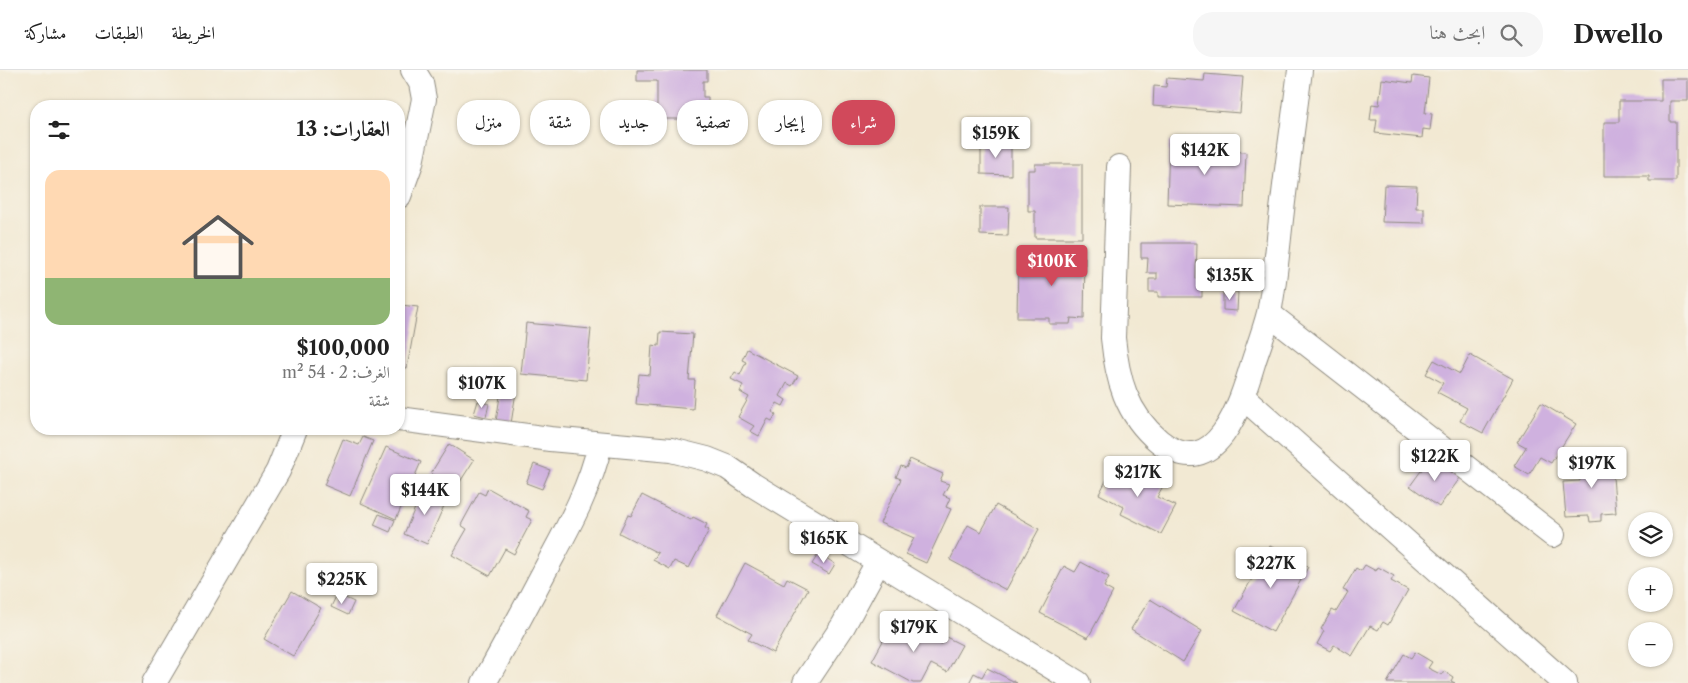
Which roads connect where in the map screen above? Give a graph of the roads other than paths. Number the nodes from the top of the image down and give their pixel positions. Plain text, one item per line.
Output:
1 (413, 70) edge
2 (1300, 70) edge
3 (1119, 167) dead end
4 (405, 180) edge
5 (1268, 314) junction
6 (1243, 397) junction
7 (405, 420) edge
8 (293, 435) edge
9 (600, 444) junction
10 (1553, 535) dead end
11 (878, 562) junction
12 (154, 683) edge
13 (484, 683) edge
14 (805, 683) edge
15 (1078, 683) edge
16 (1565, 683) edge

1 - 4 street
2 - 5 street
3 - 6 street
5 - 6 street
5 - 10 street
6 - 16 street
7 - 9 street
8 - 12 street
9 - 11 street
9 - 13 street
11 - 14 street
11 - 15 street

